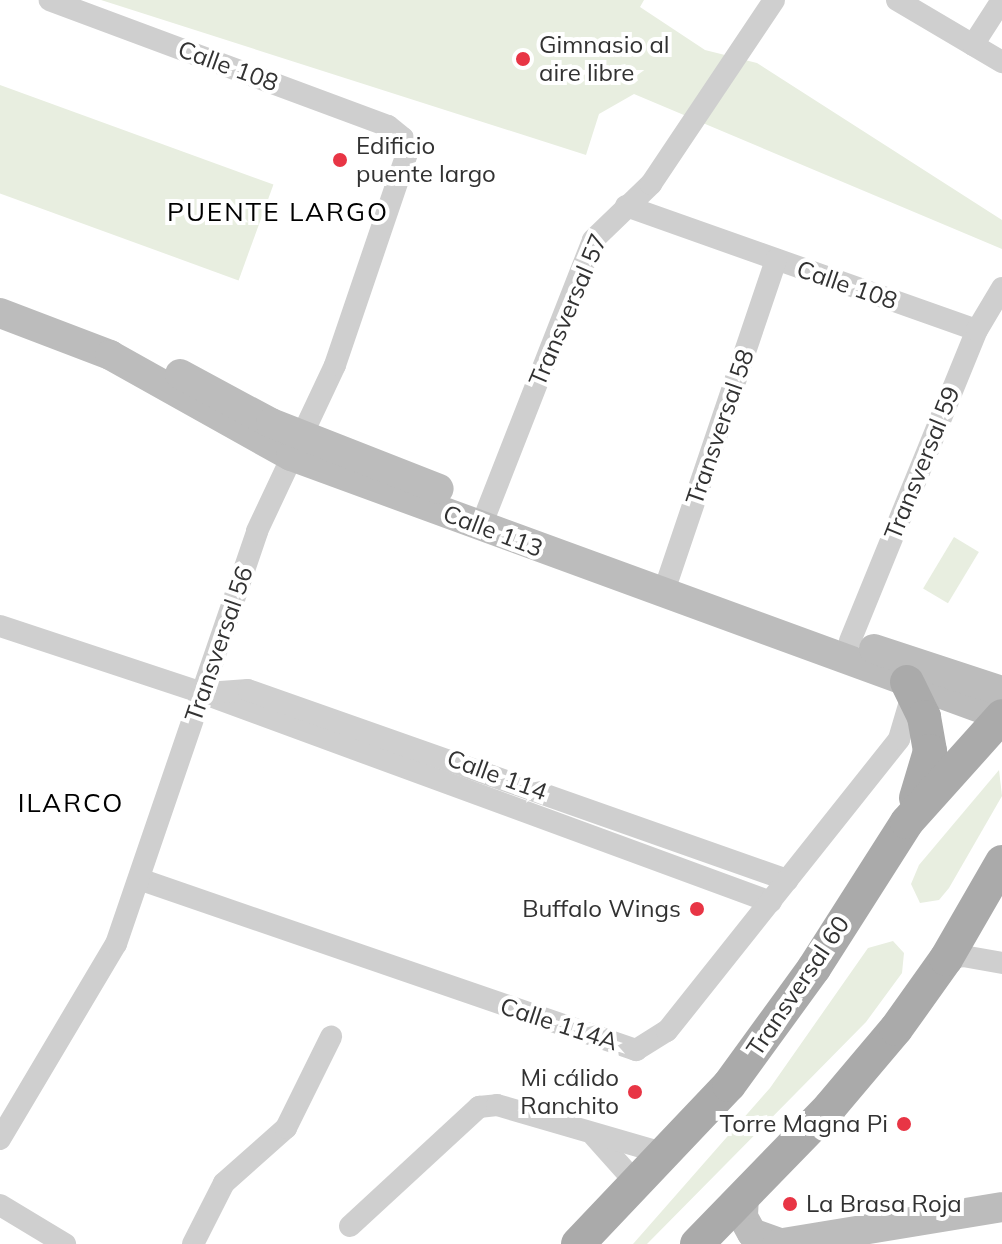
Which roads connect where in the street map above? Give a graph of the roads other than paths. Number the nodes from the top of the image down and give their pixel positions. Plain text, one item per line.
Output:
1 (50, 0) edge
2 (774, 0) edge
3 (897, 0) edge
4 (1002, 0) edge
5 (973, 45) junction
6 (1002, 62) edge
7 (403, 138) joint
8 (626, 206) junction
9 (776, 260) junction
10 (1002, 288) edge
11 (0, 293) edge
12 (0, 313) edge
13 (977, 330) junction
14 (114, 346) junction
15 (296, 445) junction
16 (485, 518) junction
17 (666, 585) junction
18 (0, 626) edge
19 (850, 641) junction
20 (909, 687) junction
21 (1002, 691) edge
22 (202, 693) junction
23 (1002, 716) edge
24 (907, 822) junction
25 (1002, 862) edge
26 (139, 879) junction
27 (787, 880) junction
28 (771, 902) junction
29 (946, 959) junction
30 (1000, 966) edge
31 (331, 1037) dead end
32 (595, 1137) junction
33 (0, 1139) edge
34 (666, 1154) junction
35 (637, 1184) junction
36 (744, 1196) junction
37 (0, 1205) edge
38 (1002, 1207) edge
39 (350, 1226) dead end
40 (65, 1244) edge
41 (193, 1244) edge
42 (578, 1244) edge
43 (697, 1244) edge
44 (778, 1244) edge

1 - 7 street, Calle 108
2 - 8 street, Transversal 57
3 - 5 street
4 - 5 street
5 - 6 street
7 - 15 street, Transversal 56
8 - 9 street, Calle 108
8 - 16 street, Transversal 57
9 - 13 street, Calle 108
9 - 17 street, Transversal 58
10 - 13 street, Transversal 59
11 - 14 street, Calle 113
12 - 14 street, Calle 113
13 - 19 street, Transversal 59
14 - 15 street, Calle 113
15 - 16 street, Calle 113
15 - 22 street, Transversal 56
16 - 17 street, Calle 113
17 - 19 street, Calle 113
17 - 20 street, Calle 113
18 - 22 street, Calle 114
19 - 21 street, Calle 113
20 - 23 street, Calle 113
20 - 24 main road
20 - 27 street, Calle 114A
22 - 26 street, Transversal 56
22 - 27 street, Calle 114
22 - 28 street, Calle 114
23 - 24 main road, Transversal 60
24 - 34 main road, Transversal 60
25 - 29 main road
26 - 28 street, Calle 114A
26 - 33 street, Transversal 56
27 - 28 street, Calle 114A
29 - 30 street
29 - 36 main road
31 - 41 street
32 - 34 street
32 - 35 street
32 - 39 street
34 - 35 main road, Transversal 60
35 - 42 main road, Transversal 60
36 - 43 main road
36 - 44 street
37 - 40 street
38 - 44 street

